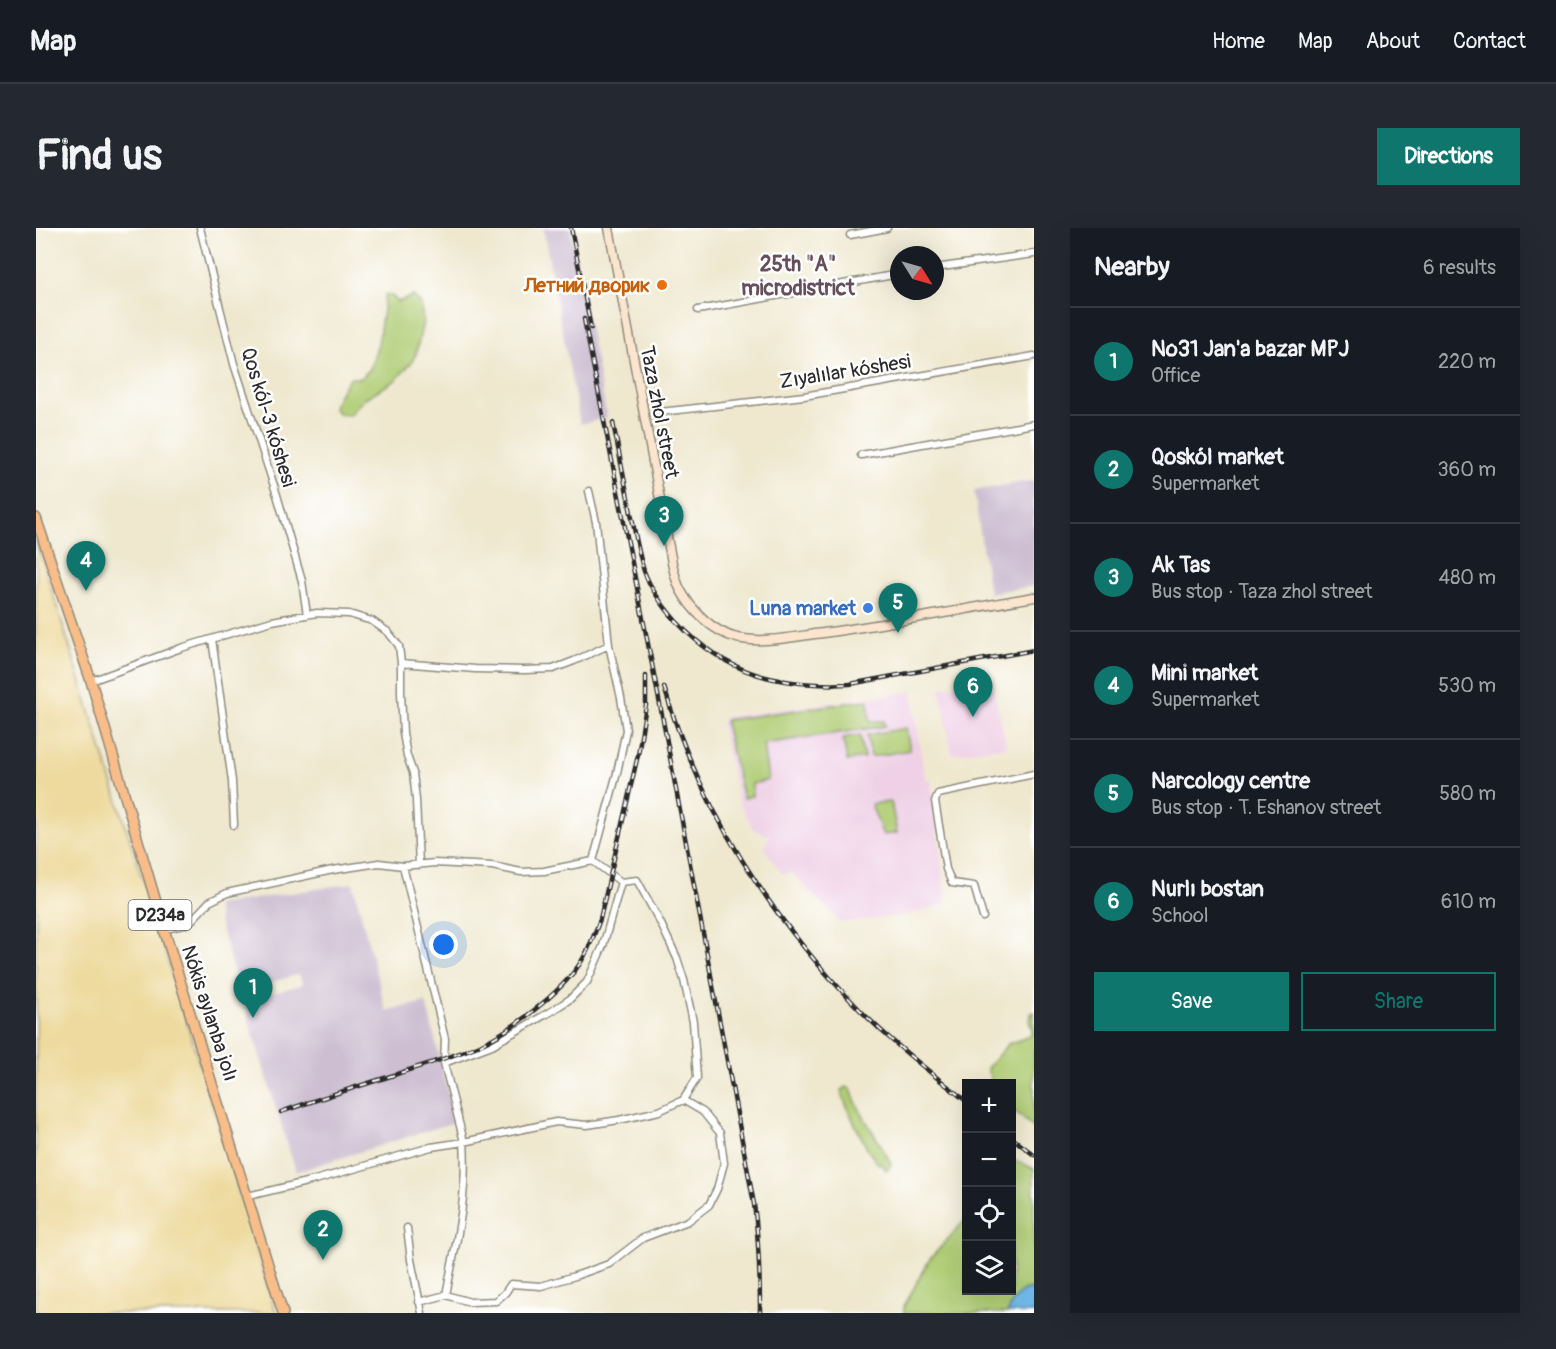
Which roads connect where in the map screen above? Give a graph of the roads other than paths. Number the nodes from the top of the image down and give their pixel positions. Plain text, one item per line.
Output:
1 (200, 228) edge
2 (609, 228) edge
3 (887, 228) edge
4 (850, 236) dead end
5 (1034, 254) edge
6 (944, 267) edge
7 (890, 276) edge
8 (698, 310) dead end
9 (1034, 356) edge
10 (660, 412) dead end
11 (1034, 424) edge
12 (861, 455) dead end
13 (589, 491) dead end
14 (36, 518) edge
15 (1034, 597) edge
16 (307, 615) junction
17 (212, 639) junction
18 (609, 645) junction
19 (401, 663) junction
20 (91, 681) junction
21 (1034, 774) edge
22 (234, 825) dead end
23 (593, 861) junction
24 (419, 864) junction
25 (403, 866) junction
26 (621, 882) junction
27 (983, 917) dead end
28 (164, 929) junction
29 (444, 1063) junction
30 (683, 1100) junction
31 (464, 1142) junction
32 (248, 1196) junction
33 (407, 1228) dead end
34 (446, 1295) junction
35 (419, 1302) junction
36 (283, 1313) edge
37 (423, 1313) edge

1 - 16 street, Qos kól-3 kóshesi
2 - 15 main road, Taza zhol street
3 - 4 street
5 - 6 street
7 - 8 street
9 - 10 street, Zıyalılar kóshesi
11 - 12 street
13 - 18 street
14 - 20 main road, Nókis aylanba jolı / D234a
16 - 17 street
16 - 19 street
17 - 20 street
17 - 22 street
18 - 19 street
18 - 23 street
19 - 24 street
20 - 28 main road, Nókis aylanba jolı / D234a
21 - 27 street
23 - 24 street
23 - 26 street
24 - 25 street
25 - 28 street
25 - 29 street
26 - 29 street
26 - 30 street
28 - 32 main road, Nókis aylanba jolı / D234a
29 - 31 street
30 - 31 street
30 - 34 street
31 - 32 street
31 - 34 street
32 - 36 main road, Nókis aylanba jolı / D234a
33 - 35 street
34 - 35 street
35 - 37 street

